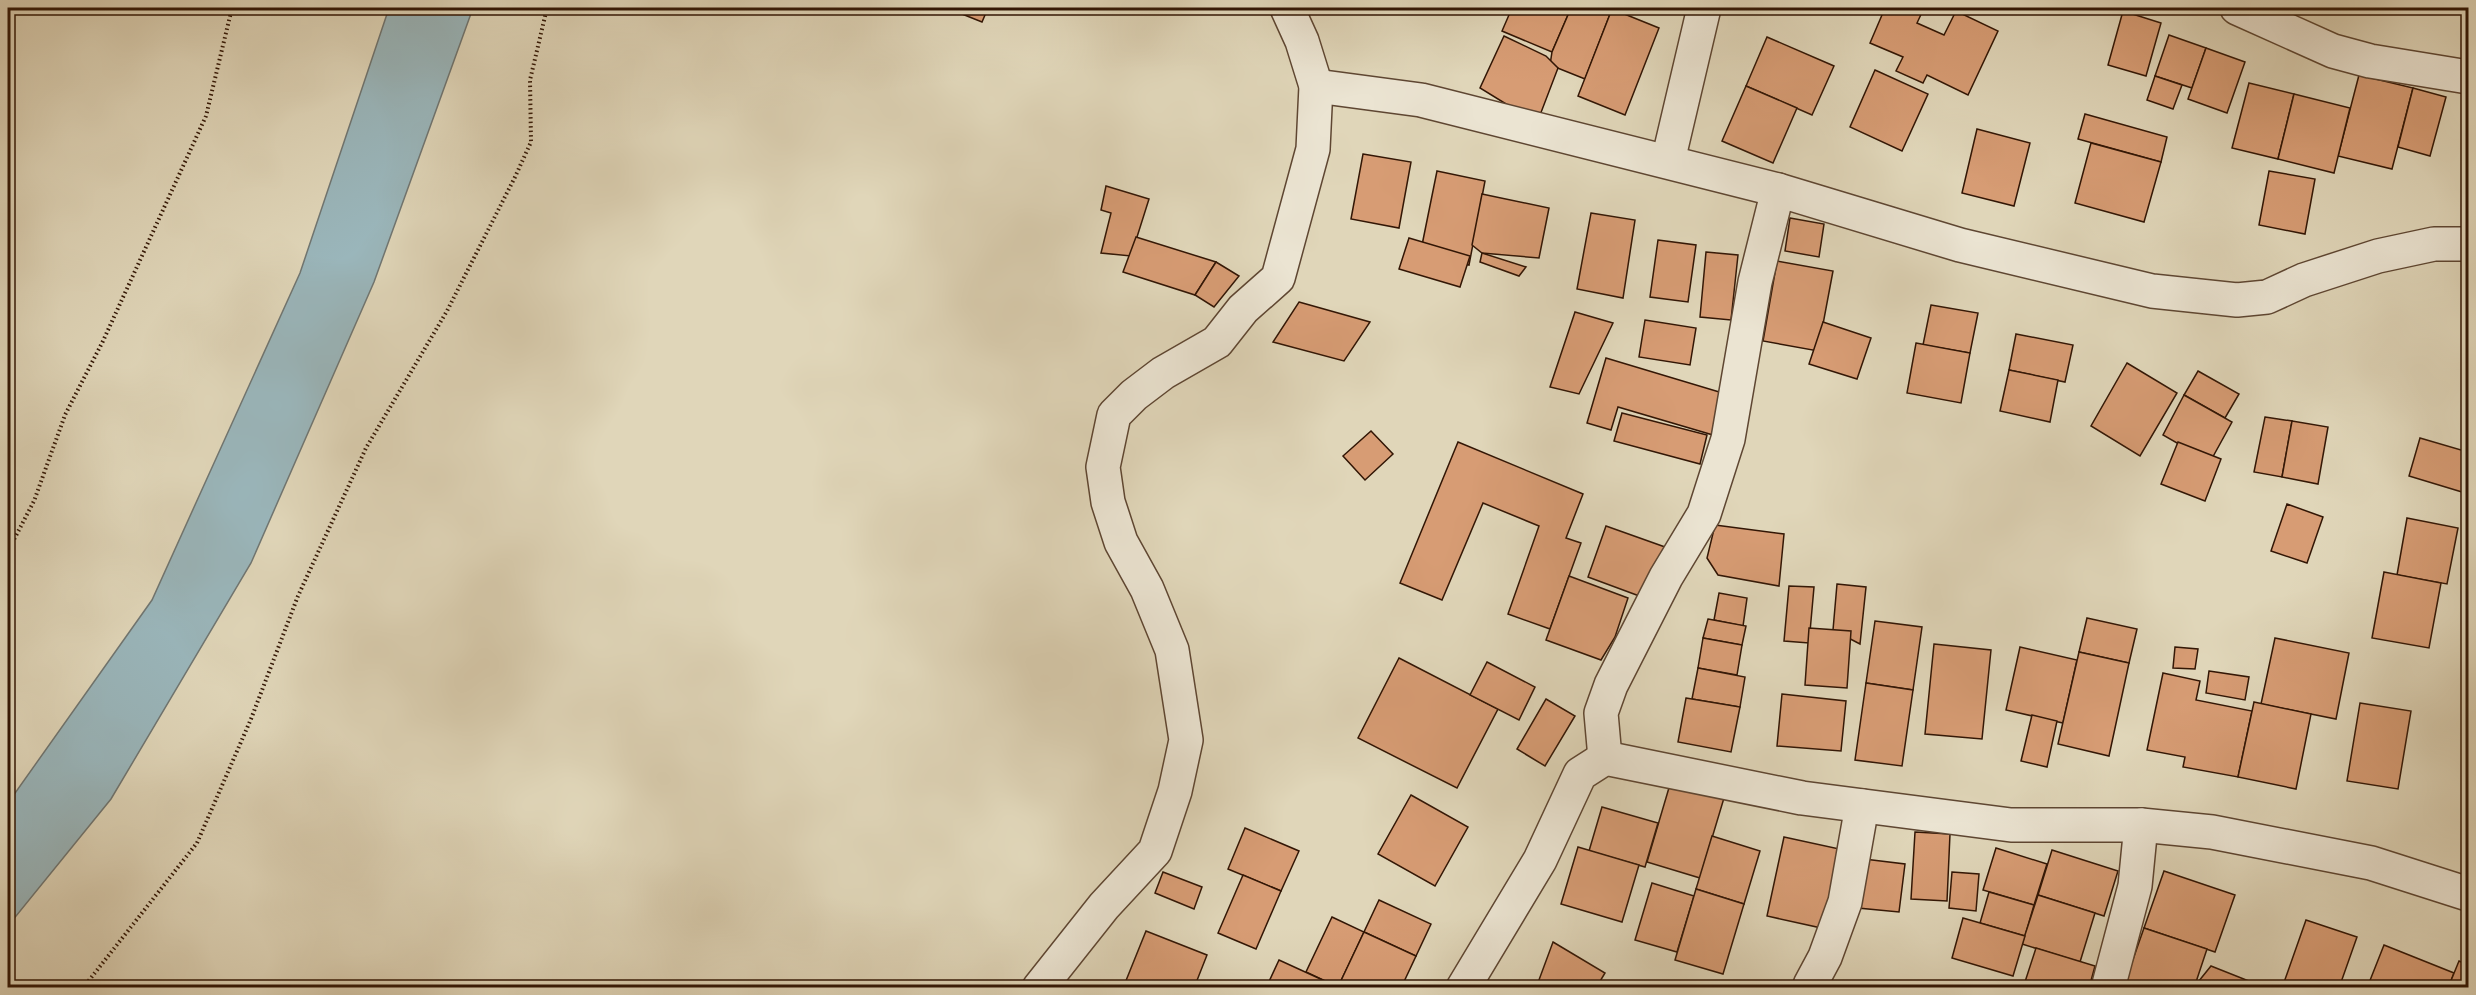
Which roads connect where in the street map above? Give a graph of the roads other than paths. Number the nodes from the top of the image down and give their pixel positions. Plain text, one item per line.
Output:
1 (1287, 8) edge
2 (1704, 8) edge
3 (2237, 8) edge
4 (2469, 77) edge
5 (1316, 86) junction
6 (1668, 161) junction
7 (1778, 190) junction
8 (2469, 244) edge
9 (1605, 758) junction
10 (1863, 806) junction
11 (2141, 825) junction
12 (2468, 893) edge
13 (1039, 987) edge
14 (1463, 987) edge
15 (1810, 987) edge
16 (2108, 987) edge

1 - 5 street
2 - 6 street
3 - 4 street
5 - 6 street
5 - 13 street
6 - 7 street
7 - 8 street
7 - 9 street
9 - 10 street
9 - 14 street
10 - 11 street
10 - 15 street
11 - 12 street
11 - 16 street

